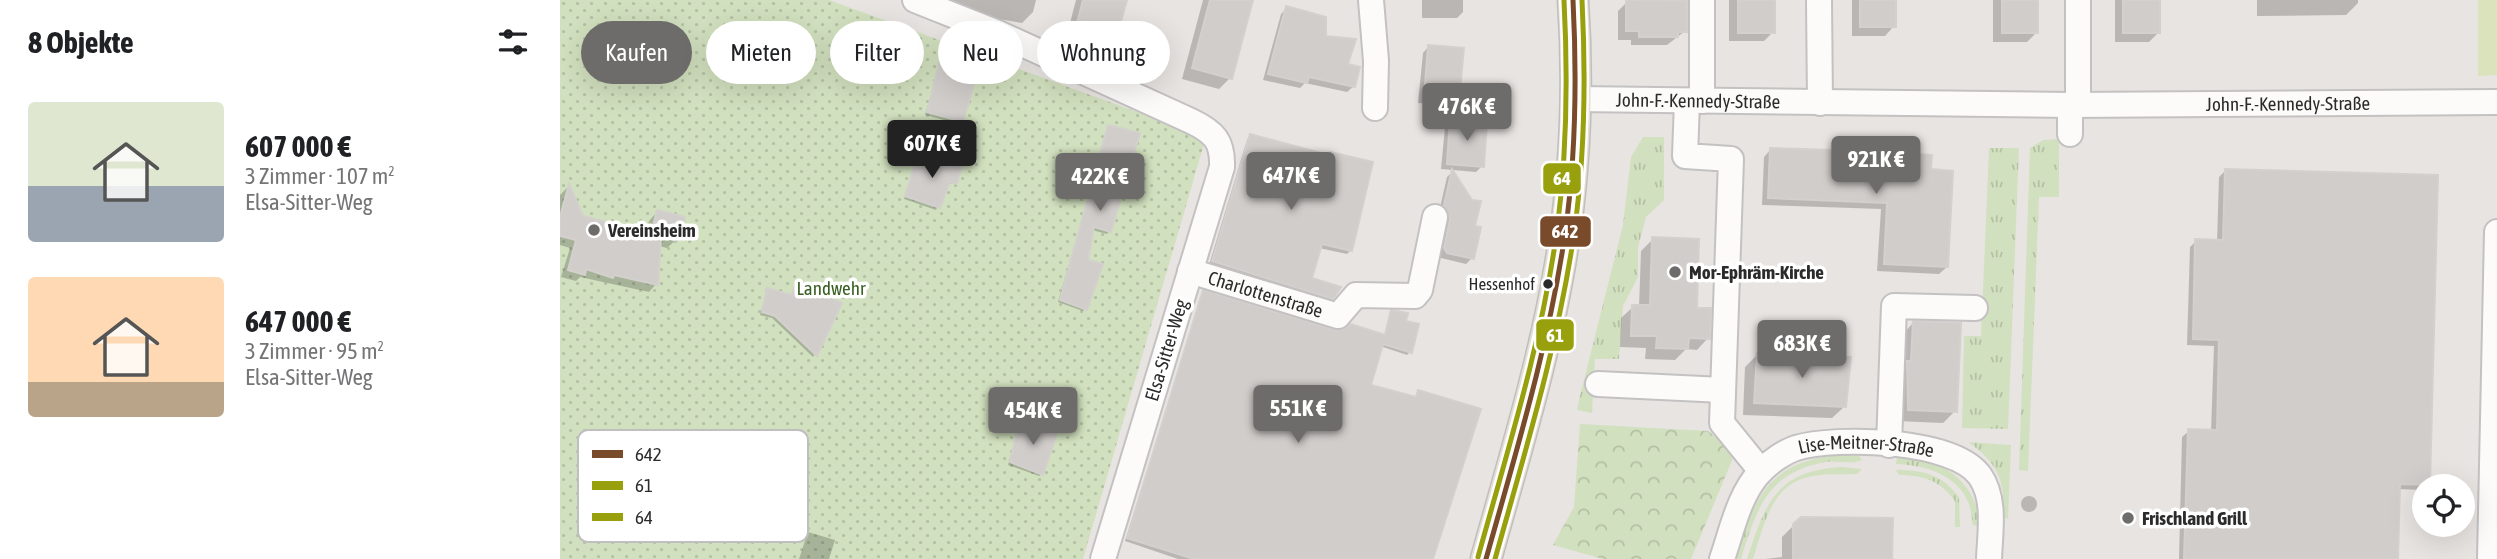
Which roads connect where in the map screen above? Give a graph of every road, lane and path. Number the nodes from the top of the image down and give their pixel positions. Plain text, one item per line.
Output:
1 (915, 0) edge
2 (1371, 0) edge
3 (1573, 0) edge
4 (1702, 0) edge
5 (1819, 0) edge
6 (2078, 0) edge
7 (1576, 99) junction
8 (1694, 101) junction
9 (2497, 102) edge
10 (1820, 103) junction
11 (2074, 105) junction
12 (1375, 108) dead end
13 (2070, 134) dead end
14 (1435, 217) dead end
15 (2497, 232) edge
16 (1190, 271) junction
17 (1975, 309) dead end
18 (1598, 384) dead end
19 (1723, 390) junction
20 (1889, 445) junction
21 (1761, 471) junction
22 (1103, 559) edge
23 (1486, 559) edge
24 (1722, 559) edge
25 (1989, 559) edge
26 (2490, 559) edge

1 - 16 street, Elsa-Sitter-Weg
2 - 12 street
3 - 7 main road
4 - 8 street
5 - 10 street
6 - 11 street
7 - 8 street, John-F.-Kennedy-Straße
7 - 23 main road
8 - 10 street, John-F.-Kennedy-Straße
8 - 19 street
9 - 11 street, John-F.-Kennedy-Straße
10 - 11 street, John-F.-Kennedy-Straße
11 - 13 street
14 - 16 street, Charlottenstraße
15 - 26 street
16 - 22 street, Elsa-Sitter-Weg
17 - 20 street
18 - 19 street
19 - 21 street
20 - 21 street, Lise-Meitner-Straße
20 - 25 street, Lise-Meitner-Straße
21 - 24 street, Lise-Meitner-Straße

